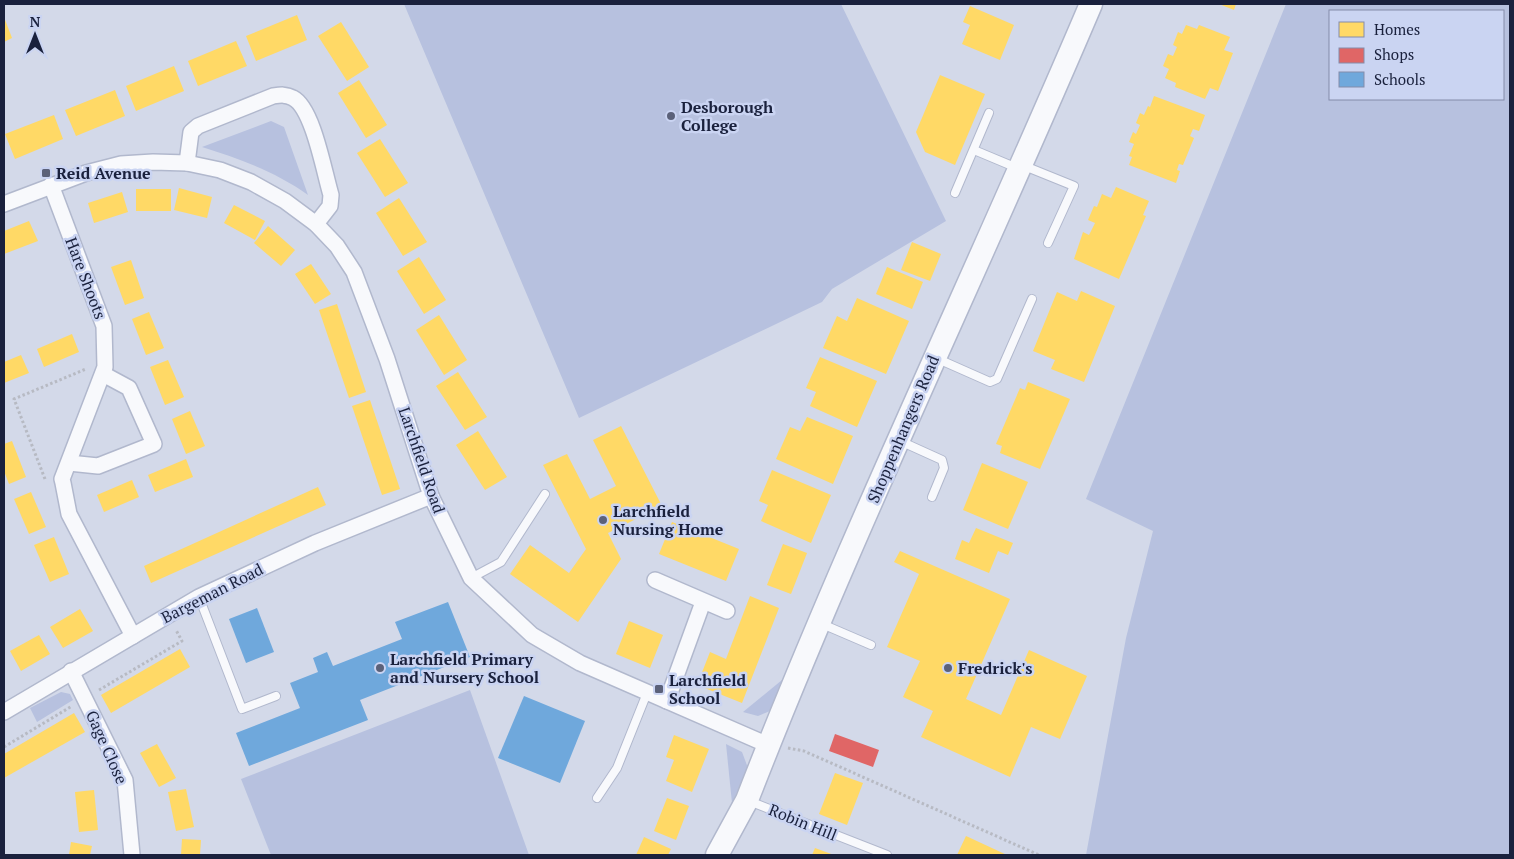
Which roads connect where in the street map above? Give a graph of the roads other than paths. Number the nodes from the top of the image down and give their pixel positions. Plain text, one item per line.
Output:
1 (1091, 4) edge
2 (989, 113) dead end
3 (974, 150) junction
4 (187, 163) junction
5 (1022, 167) junction
6 (51, 185) junction
7 (955, 193) dead end
8 (4, 204) edge
9 (316, 224) junction
10 (1048, 244) dead end
11 (1032, 299) dead end
12 (934, 357) junction
13 (104, 368) junction
14 (898, 440) junction
15 (68, 463) junction
16 (546, 494) dead end
17 (431, 496) junction
18 (932, 497) dead end
19 (471, 578) junction
20 (655, 580) dead end
21 (199, 597) junction
22 (703, 602) junction
23 (727, 610) dead end
24 (820, 623) junction
25 (133, 636) junction
26 (871, 645) dead end
27 (72, 671) junction
28 (647, 693) junction
29 (276, 696) dead end
30 (667, 701) junction
31 (4, 712) edge
32 (768, 745) junction
33 (597, 798) dead end
34 (746, 800) junction
35 (132, 855) edge
36 (717, 855) edge
37 (887, 855) edge

1 - 5 street, Shoppenhangers Road
2 - 3 lane
3 - 5 lane
3 - 7 lane
4 - 6 street, Larchfield Road
4 - 9 street, Larchfield Road
4 - 9 street
5 - 10 lane
5 - 12 street, Shoppenhangers Road
6 - 8 street, Larchfield Road
6 - 13 street, Hare Shoots
9 - 17 street, Larchfield Road
11 - 12 lane
12 - 14 street, Shoppenhangers Road
13 - 15 street, Hare Shoots
13 - 15 street
14 - 18 lane
14 - 24 street, Shoppenhangers Road
15 - 25 street, Hare Shoots
16 - 19 lane
17 - 19 street, Larchfield Road
17 - 21 street, Bargeman Road
19 - 28 street, Larchfield Road
20 - 22 street
21 - 25 street, Bargeman Road
21 - 29 lane
22 - 23 street
22 - 30 street
24 - 26 lane
24 - 32 street, Shoppenhangers Road
25 - 27 street, Bargeman Road
27 - 31 street, Bargeman Road
27 - 35 street, Gage Close
28 - 30 street, Larchfield Road
28 - 33 lane
30 - 32 street, Larchfield Road
32 - 34 street, Shoppenhangers Road
34 - 36 street, Shoppenhangers Road
34 - 37 lane, Robin Hill

